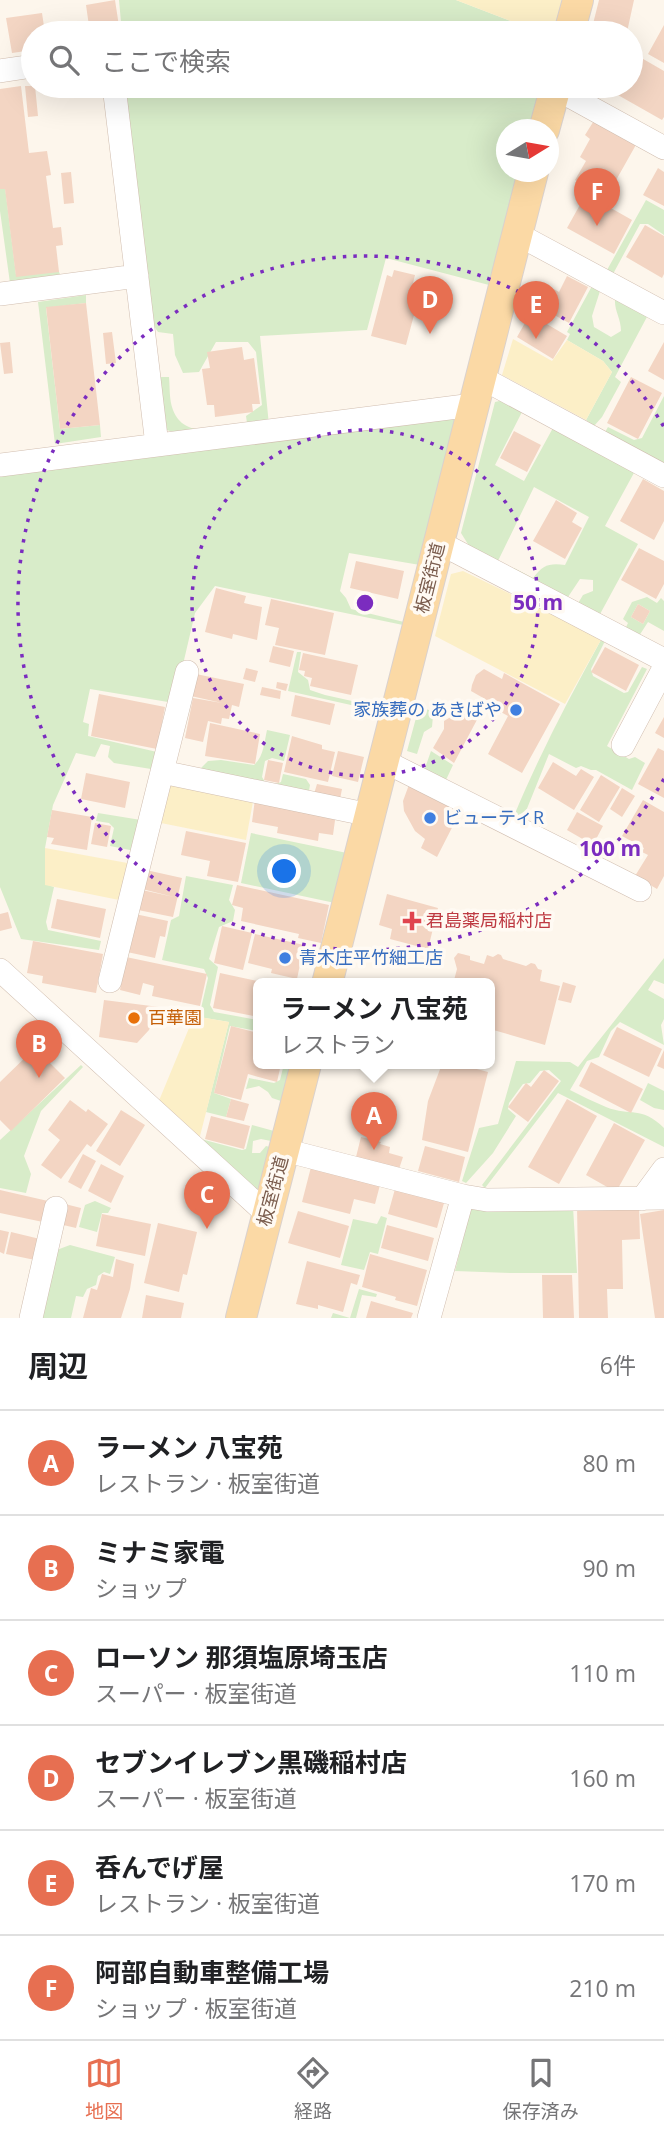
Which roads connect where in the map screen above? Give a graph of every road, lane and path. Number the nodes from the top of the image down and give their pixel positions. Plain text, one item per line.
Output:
1 (578, 0) edge
2 (572, 21) edge
3 (21, 68) edge
4 (0, 71) edge
5 (115, 98) edge
6 (552, 98) edge
7 (575, 98) edge
8 (547, 119) edge
9 (664, 148) edge
10 (530, 182) edge
11 (517, 234) junction
12 (137, 276) junction
13 (0, 294) edge
14 (664, 313) edge
15 (476, 391) junction
16 (158, 445) junction
17 (0, 465) edge
18 (664, 476) edge
19 (438, 542) junction
20 (664, 660) edge
21 (664, 668) edge
22 (187, 672) dead end
23 (623, 745) dead end
24 (384, 761) junction
25 (162, 772) junction
26 (370, 815) junction
27 (640, 890) dead end
28 (0, 971) edge
29 (329, 978) edge
30 (110, 981) dead end
31 (305, 1069) edge
32 (284, 1150) junction
33 (664, 1169) edge
34 (463, 1196) junction
35 (653, 1198) edge
36 (56, 1208) dead end
37 (267, 1214) junction
38 (31, 1318) edge
39 (241, 1318) edge
40 (429, 1318) edge

1 - 2 main road
3 - 4 street
5 - 12 street
6 - 8 main road
7 - 9 street
10 - 11 main road, 板室街道
11 - 14 street
11 - 15 main road, 板室街道
12 - 13 street
12 - 16 street
15 - 16 street
15 - 18 street
15 - 19 main road, 板室街道
16 - 17 street
19 - 20 street
19 - 24 main road, 板室街道
21 - 23 street
22 - 25 street
24 - 26 main road, 板室街道
24 - 27 street
25 - 26 street
25 - 30 street
26 - 29 main road, 板室街道
28 - 37 street
31 - 32 main road, 板室街道
32 - 34 street
32 - 37 main road, 板室街道
33 - 35 street
34 - 35 street
34 - 40 street
36 - 38 street
37 - 39 main road, 板室街道

